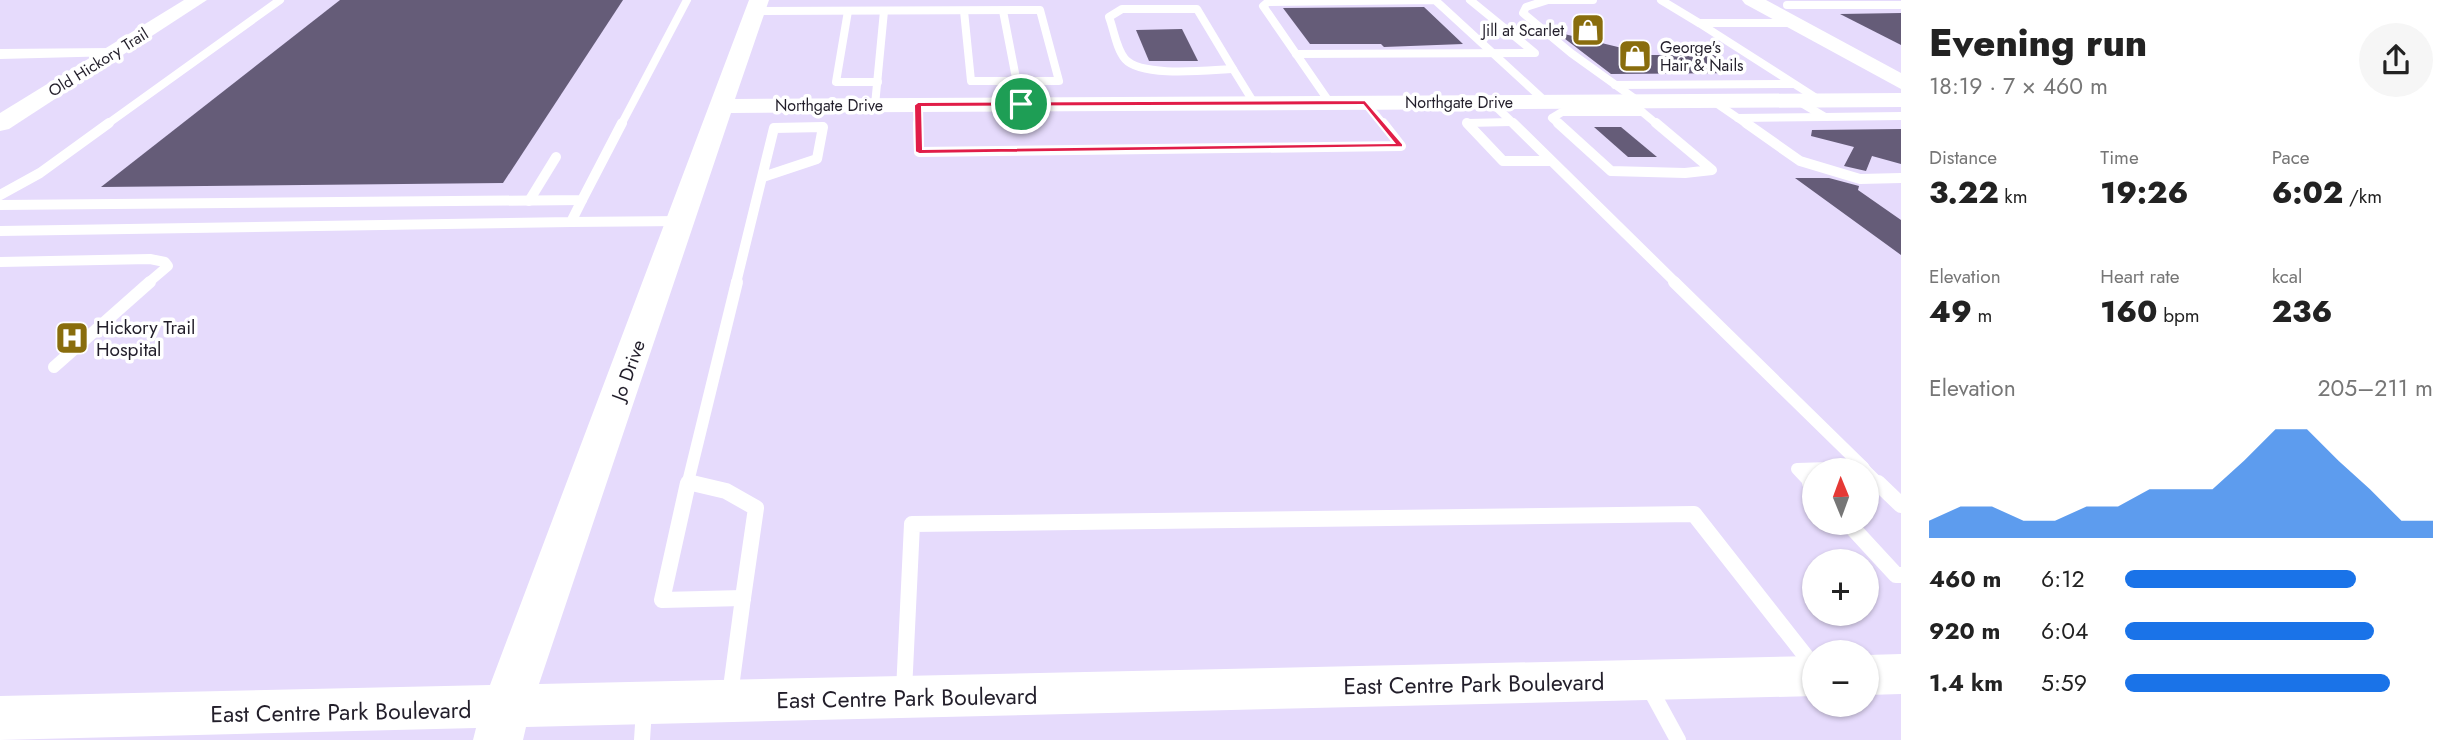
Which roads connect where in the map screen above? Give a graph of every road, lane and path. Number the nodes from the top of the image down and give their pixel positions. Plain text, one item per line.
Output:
1 (197, 0) edge
2 (279, 0) edge
3 (687, 0) edge
4 (1435, 0) edge
5 (1470, 0) edge
6 (1593, 0) edge
7 (1661, 0) edge
8 (1752, 0) edge
9 (1901, 5) edge
10 (757, 6) edge
11 (1003, 10) junction
12 (1786, 10) edge
13 (848, 11) junction
14 (884, 11) junction
15 (964, 11) junction
16 (1699, 23) junction
17 (112, 53) junction
18 (1493, 53) junction
19 (0, 54) edge
20 (1296, 54) junction
21 (1901, 66) edge
22 (1234, 69) junction
23 (1901, 82) edge
24 (876, 93) junction
25 (1019, 93) junction
26 (1631, 100) junction
27 (1901, 100) edge
28 (1713, 101) junction
29 (1810, 101) junction
30 (1491, 102) junction
31 (1546, 102) junction
32 (1254, 103) junction
33 (1330, 103) junction
34 (1365, 103) junction
35 (918, 105) junction
36 (724, 106) junction
37 (825, 116) junction
38 (1901, 116) edge
39 (1738, 118) junction
40 (1511, 122) junction
41 (0, 124) edge
42 (556, 157) dead end
43 (1551, 161) junction
44 (762, 177) junction
45 (1901, 178) edge
46 (0, 195) edge
47 (582, 200) junction
48 (528, 201) junction
49 (0, 205) edge
50 (682, 221) junction
51 (571, 222) junction
52 (0, 231) edge
53 (0, 262) edge
54 (54, 367) dead end
55 (1853, 458) edge
56 (688, 482) junction
57 (1880, 485) edge
58 (1901, 505) edge
59 (1860, 536) edge
60 (1901, 575) edge
61 (744, 598) junction
62 (1802, 651) edge
63 (1879, 674) edge
64 (1901, 674) edge
65 (1802, 676) edge
66 (1645, 680) junction
67 (904, 699) junction
68 (729, 703) junction
69 (0, 718) edge
70 (643, 722) edge
71 (502, 724) edge
72 (1678, 740) edge

1 - 17 street, Old Hickory Trail
2 - 46 lane
3 - 47 lane
4 - 18 lane
4 - 20 lane
5 - 18 lane
6 - 26 lane
7 - 16 lane
8 - 12 street
9 - 12 lane
10 - 13 lane
10 - 36 street, Jo Drive
11 - 15 lane
11 - 25 lane
11 - 25 lane
12 - 16 lane
12 - 21 street
12 - 23 street
13 - 14 lane
13 - 24 lane
14 - 15 lane
14 - 24 lane
15 - 25 lane
16 - 29 lane
17 - 19 street
17 - 41 street, Old Hickory Trail
18 - 20 lane
18 - 31 lane
20 - 33 lane
22 - 22 lane
22 - 32 lane
24 - 35 street, Northgate Drive
24 - 37 street, Northgate Drive
25 - 32 street, Northgate Drive
25 - 35 street, Northgate Drive
26 - 26 lane
26 - 28 street, Northgate Drive
26 - 29 lane
26 - 31 street, Northgate Drive
27 - 29 street, Northgate Drive
28 - 29 street, Northgate Drive
28 - 39 lane
29 - 38 lane
29 - 39 lane
30 - 31 street, Northgate Drive
30 - 34 street, Northgate Drive
30 - 40 lane
32 - 33 street, Northgate Drive
33 - 34 street, Northgate Drive
34 - 35 lane
36 - 37 street, Northgate Drive
36 - 50 street, Jo Drive
37 - 44 lane
37 - 44 lane
39 - 45 lane
40 - 43 lane
40 - 43 lane
42 - 48 lane
43 - 55 lane
44 - 56 lane
47 - 48 lane
47 - 51 lane
48 - 49 lane
50 - 51 lane
50 - 71 street, Jo Drive
51 - 52 lane
53 - 54 lane
56 - 61 lane
56 - 61 lane
57 - 58 lane
59 - 60 lane
61 - 68 lane
62 - 67 lane
63 - 64 street
65 - 66 street, East Centre Park Boulevard
66 - 67 street, East Centre Park Boulevard
66 - 72 lane
67 - 68 street, East Centre Park Boulevard
68 - 70 street, East Centre Park Boulevard
69 - 71 street, East Centre Park Boulevard
70 - 71 street, East Centre Park Boulevard

